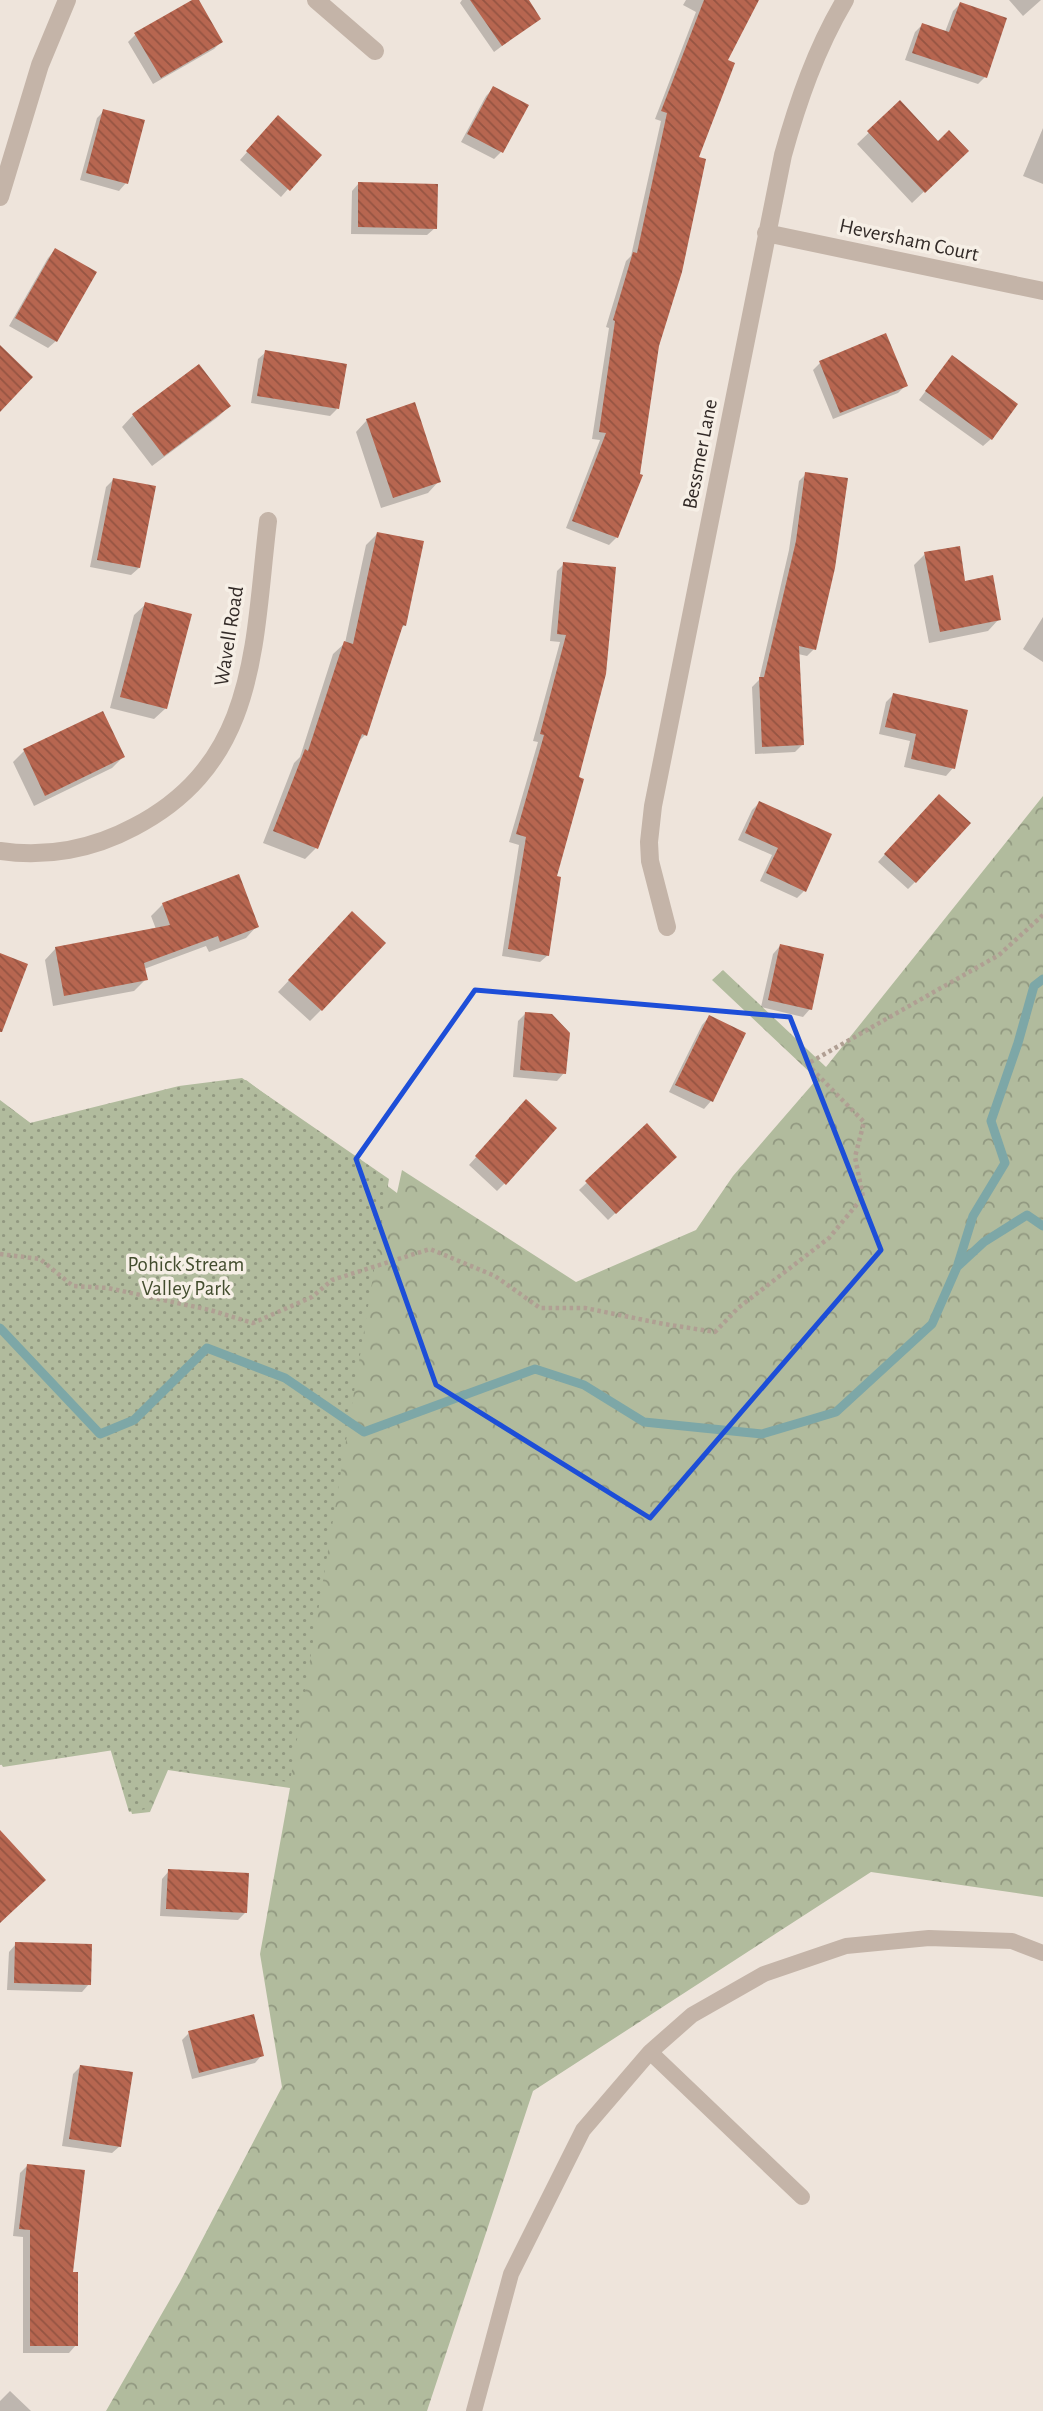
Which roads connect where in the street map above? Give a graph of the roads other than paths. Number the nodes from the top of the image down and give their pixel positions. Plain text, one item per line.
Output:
1 (67, 0) edge
2 (316, 0) edge
3 (845, 0) edge
4 (375, 51) dead end
5 (0, 197) edge
6 (766, 233) junction
7 (1043, 291) edge
8 (268, 521) dead end
9 (0, 851) edge
10 (667, 927) dead end
11 (1043, 1953) edge
12 (650, 2052) junction
13 (802, 2197) dead end
14 (474, 2411) edge

1 - 5 street
2 - 4 street
3 - 6 street, Bessmer Lane
6 - 7 street, Heversham Court
6 - 10 street, Bessmer Lane
8 - 9 street, Wavell Road
11 - 12 lane
12 - 13 lane
12 - 14 lane

